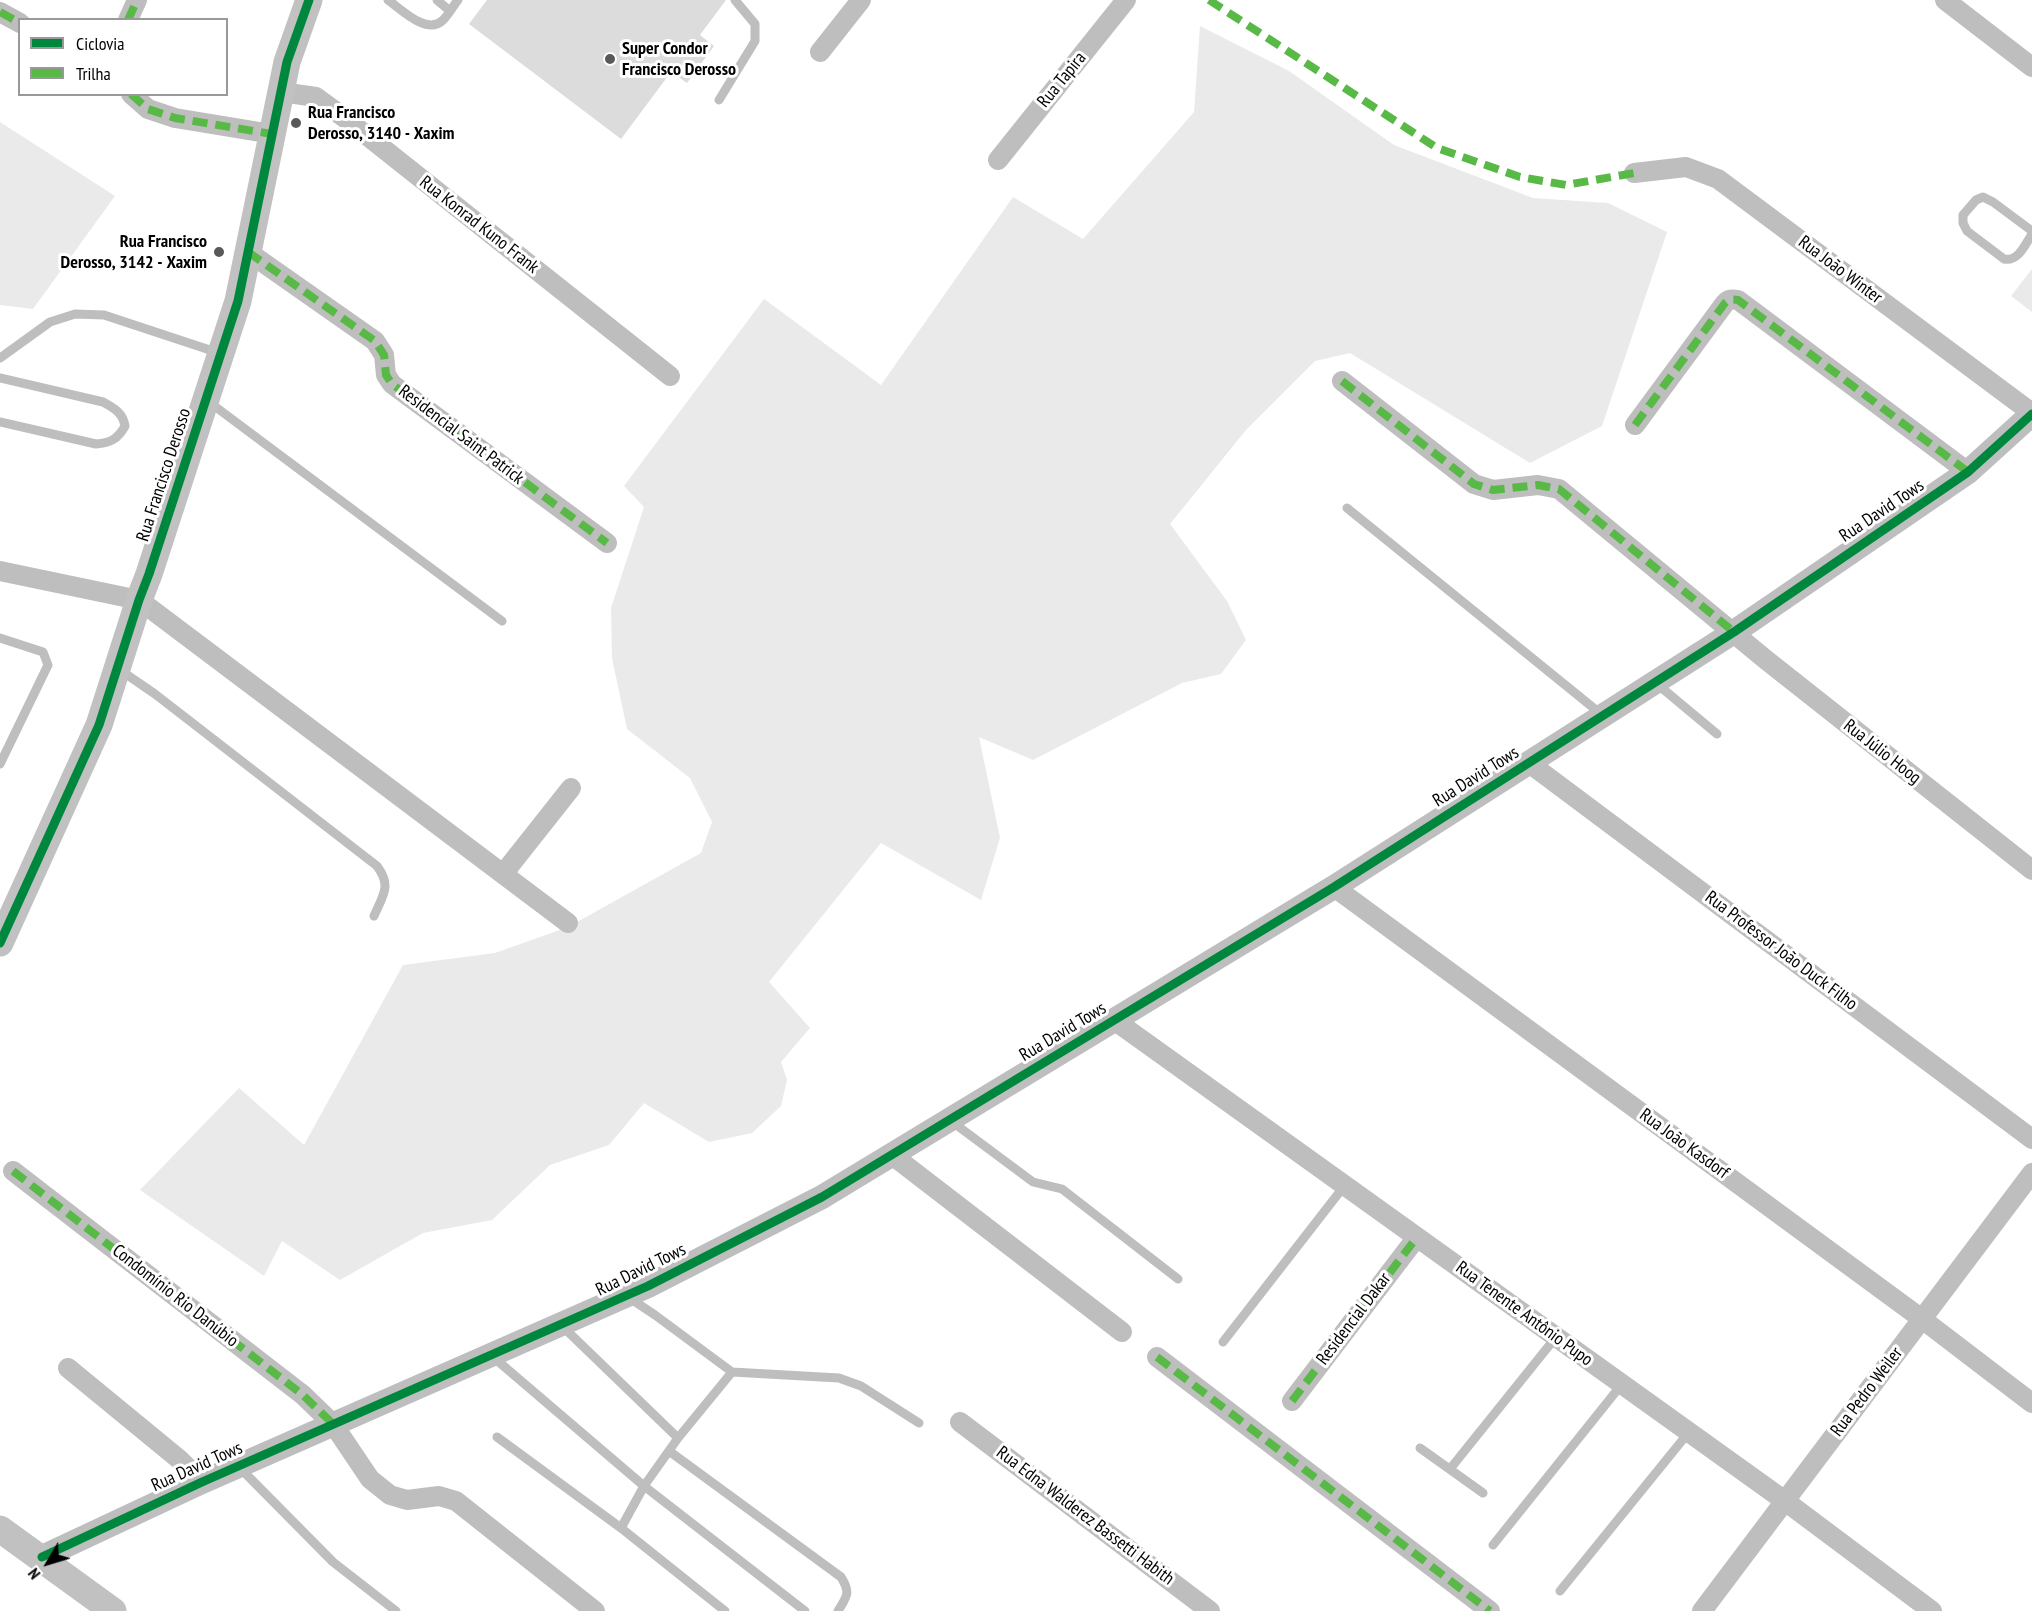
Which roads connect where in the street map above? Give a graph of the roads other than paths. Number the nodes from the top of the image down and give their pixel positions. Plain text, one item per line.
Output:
1 (137, 0) edge
2 (309, 0) edge
3 (388, 0) edge
4 (437, 0) edge
5 (458, 0) edge
6 (735, 0) edge
7 (861, 0) edge
8 (1126, 0) edge
9 (1945, 0) edge
10 (450, 11) junction
11 (0, 12) edge
12 (129, 18) edge
13 (18, 22) edge
14 (820, 52) dead end
15 (2032, 67) edge
16 (280, 92) junction
17 (133, 96) edge
18 (719, 100) dead end
19 (272, 134) junction
20 (998, 160) dead end
21 (1634, 173) dead end
22 (2032, 233) edge
23 (248, 252) junction
24 (221, 354) junction
25 (0, 358) edge
26 (670, 376) dead end
27 (0, 378) edge
28 (1342, 381) dead end
29 (206, 400) junction
30 (2032, 413) edge
31 (0, 422) edge
32 (1635, 425) dead end
33 (1968, 472) junction
34 (1347, 508) dead end
35 (607, 543) dead end
36 (0, 571) edge
37 (139, 600) junction
38 (502, 621) dead end
39 (1734, 632) junction
40 (0, 638) edge
41 (117, 668) junction
42 (1655, 682) junction
43 (1603, 715) junction
44 (1717, 734) dead end
45 (1529, 763) junction
46 (0, 764) edge
47 (571, 788) dead end
48 (2032, 870) edge
49 (503, 874) junction
50 (1334, 886) junction
51 (374, 916) dead end
52 (568, 923) dead end
53 (0, 944) edge
54 (1114, 1020) junction
55 (949, 1120) junction
56 (2032, 1139) edge
57 (891, 1155) junction
58 (14, 1171) dead end
59 (2032, 1173) edge
60 (1345, 1185) junction
61 (1417, 1238) junction
62 (1178, 1279) dead end
63 (626, 1296) junction
64 (1922, 1319) junction
65 (561, 1325) junction
66 (1122, 1332) dead end
67 (1556, 1337) junction
68 (1223, 1342) dead end
69 (491, 1355) junction
70 (1157, 1357) dead end
71 (68, 1368) dead end
72 (732, 1372) junction
73 (1622, 1384) junction
74 (1292, 1401) dead end
75 (2032, 1403) edge
76 (960, 1422) dead end
77 (919, 1423) dead end
78 (333, 1424) junction
79 (1689, 1432) junction
80 (497, 1437) dead end
81 (678, 1438) junction
82 (1420, 1448) dead end
83 (669, 1451) junction
84 (239, 1466) junction
85 (1450, 1469) junction
86 (202, 1482) junction
87 (644, 1486) junction
88 (1483, 1493) dead end
89 (1785, 1501) junction
90 (621, 1528) junction
91 (0, 1529) edge
92 (1493, 1545) dead end
93 (42, 1557) junction
94 (1560, 1591) dead end
95 (113, 1611) edge
96 (396, 1611) edge
97 (595, 1611) edge
98 (725, 1611) edge
99 (805, 1611) edge
100 (838, 1611) edge
101 (1210, 1611) edge
102 (1490, 1611) edge
103 (1702, 1611) edge
104 (1932, 1611) edge

1 - 12 street
2 - 16 main road, Rua Francisco Derosso
3 - 10 lane
4 - 10 lane
5 - 10 lane
6 - 18 lane
7 - 14 street
8 - 20 street, Rua Tapira
9 - 15 street
11 - 13 street
16 - 19 main road, Rua Francisco Derosso
16 - 26 street, Rua Konrad Kuno Frank
17 - 19 street
19 - 23 main road, Rua Francisco Derosso
21 - 30 street, Rua João Winter
22 - 22 lane
23 - 24 main road, Rua Francisco Derosso
23 - 35 street, Residencial Saint Patrick
24 - 25 lane
24 - 29 main road, Rua Francisco Derosso
27 - 31 lane
28 - 39 street, Rua Júlio Hoog
29 - 37 main road, Rua Francisco Derosso
29 - 38 lane
30 - 33 street, Rua David Tows
32 - 33 street
33 - 39 street, Rua David Tows
34 - 43 lane
36 - 37 street
37 - 41 main road, Rua Francisco Derosso
37 - 49 street
39 - 42 street, Rua David Tows
39 - 48 street, Rua Júlio Hoog
40 - 46 lane
41 - 51 lane
41 - 53 main road, Rua Francisco Derosso
42 - 43 street, Rua David Tows
42 - 44 lane
43 - 45 street, Rua David Tows
45 - 50 street, Rua David Tows
45 - 56 street, Rua Professor João Duck Filho
47 - 49 street
49 - 52 street
50 - 54 street, Rua David Tows
50 - 64 street, Rua João Kasdorf
54 - 55 street, Rua David Tows
54 - 60 street, Rua Tenente Antônio Pupo
55 - 57 street, Rua David Tows
55 - 62 lane
57 - 63 street, Rua David Tows
57 - 66 street
58 - 78 street, Condomínio Rio Danúbio
59 - 64 street, Rua Pedro Weiler
60 - 61 street, Rua Tenente Antônio Pupo
60 - 68 lane
61 - 67 street, Rua Tenente Antônio Pupo
61 - 74 street, Residencial Dakar
63 - 65 street, Rua David Tows
63 - 72 lane
64 - 75 street, Rua João Kasdorf
64 - 89 street, Rua Pedro Weiler
65 - 69 street, Rua David Tows
65 - 81 lane
67 - 73 street, Rua Tenente Antônio Pupo
67 - 85 lane
69 - 78 street, Rua David Tows
69 - 87 lane
70 - 102 street
71 - 86 street
72 - 77 lane
72 - 81 lane
73 - 79 street, Rua Tenente Antônio Pupo
73 - 92 lane
76 - 101 street, Rua Edna Walderez Bassetti Habith
78 - 84 street, Rua David Tows
78 - 97 street, Condomínio Rio Danúbio
79 - 89 street, Rua Tenente Antônio Pupo
79 - 94 lane
80 - 90 lane
81 - 83 lane
82 - 85 lane
83 - 87 lane
83 - 100 lane
84 - 86 street, Rua David Tows
84 - 96 lane
85 - 88 lane
86 - 93 street, Rua David Tows
87 - 90 lane
87 - 99 lane
89 - 103 street, Rua Pedro Weiler
89 - 104 street, Rua Tenente Antônio Pupo
90 - 98 lane
91 - 93 main road
93 - 95 main road

